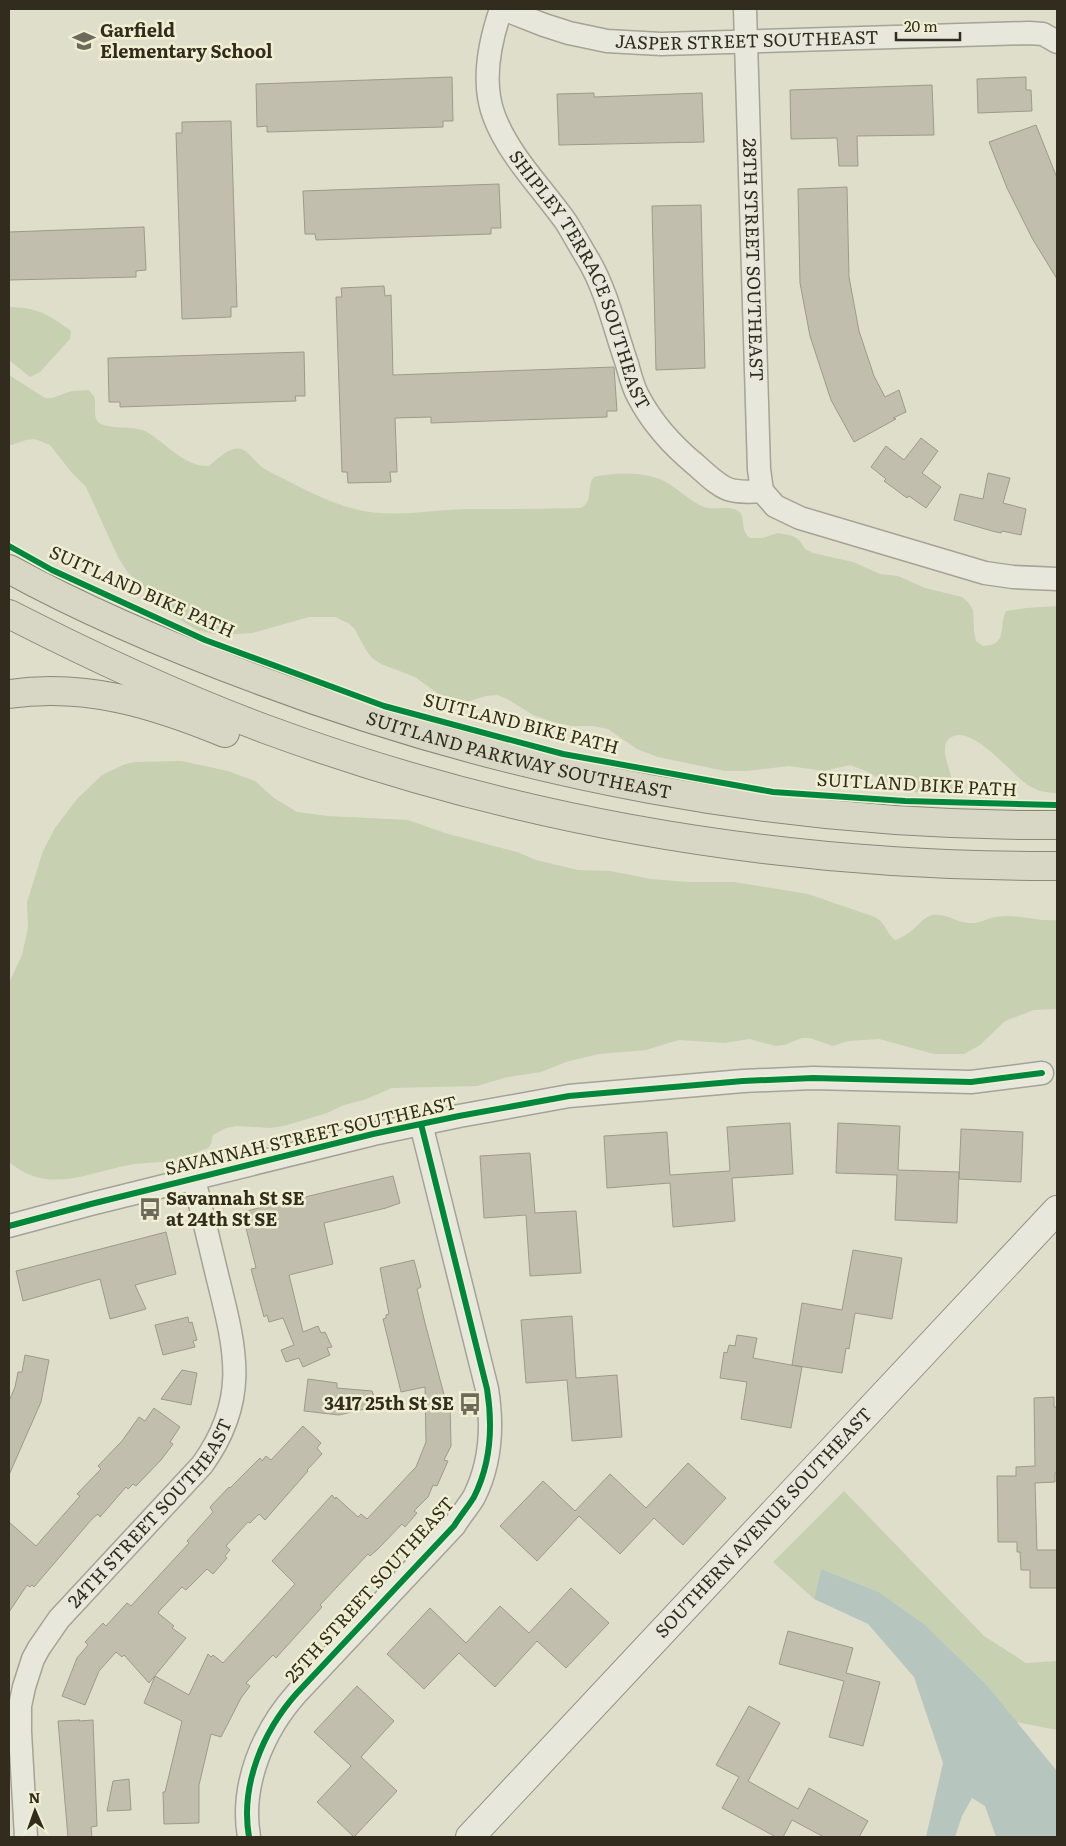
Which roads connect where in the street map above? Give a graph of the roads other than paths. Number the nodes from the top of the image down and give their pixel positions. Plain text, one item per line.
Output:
1 (502, 9) edge
2 (745, 9) edge
3 (747, 41) junction
4 (1056, 41) edge
5 (768, 498) junction
6 (9, 569) edge
7 (1057, 578) edge
8 (9, 614) edge
9 (9, 694) edge
10 (501, 802) junction
11 (1057, 825) edge
12 (1057, 866) edge
13 (1042, 1073) dead end
14 (421, 1124) junction
15 (194, 1179) junction
16 (1057, 1210) edge
17 (9, 1226) edge
18 (26, 1837) edge
19 (250, 1837) edge
20 (470, 1837) edge

1 - 3 street, JASPER STREET SOUTHEAST
1 - 5 street, SHIPLEY TERRACE SOUTHEAST
2 - 3 street, 28TH STREET SOUTHEAST
3 - 4 street, JASPER STREET SOUTHEAST
3 - 5 street, 28TH STREET SOUTHEAST
5 - 7 street, SHIPLEY TERRACE SOUTHEAST
6 - 11 highway, SUITLAND PARKWAY SOUTHEAST
8 - 10 highway
9 - 10 highway
10 - 12 highway
13 - 14 street, SAVANNAH STREET SOUTHEAST
14 - 15 street, SAVANNAH STREET SOUTHEAST
14 - 19 street, 25TH STREET SOUTHEAST
15 - 17 street, SAVANNAH STREET SOUTHEAST
15 - 18 street, 24TH STREET SOUTHEAST
16 - 20 main road, SOUTHERN AVENUE SOUTHEAST

